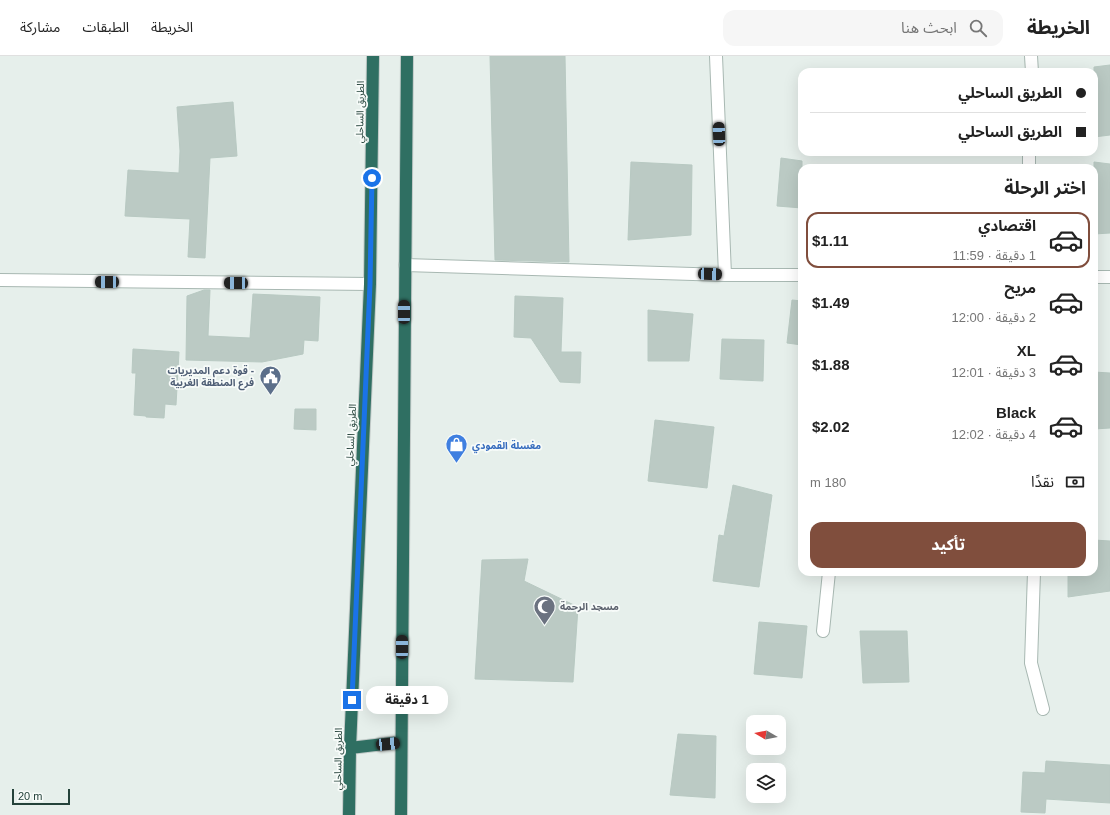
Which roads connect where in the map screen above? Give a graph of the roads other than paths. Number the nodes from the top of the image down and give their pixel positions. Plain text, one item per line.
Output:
1 (373, 56) edge
2 (407, 56) edge
3 (716, 56) edge
4 (1032, 56) edge
5 (1032, 68) edge
6 (405, 264) junction
7 (725, 274) junction
8 (798, 275) edge
9 (1098, 277) edge
10 (1110, 277) edge
11 (0, 280) edge
12 (370, 284) junction
13 (829, 576) edge
14 (1034, 576) edge
15 (823, 631) dead end
16 (1043, 709) dead end
17 (402, 742) junction
18 (350, 748) junction
19 (349, 815) edge
20 (401, 815) edge

1 - 12 highway, الطريق الساحلي
2 - 6 highway
3 - 7 street
4 - 5 street
6 - 7 street
6 - 17 highway
7 - 8 street
9 - 10 street
11 - 12 street
12 - 18 highway, الطريق الساحلي
13 - 15 street
14 - 16 street
17 - 18 highway
17 - 20 highway
18 - 19 highway, الطريق الساحلي

